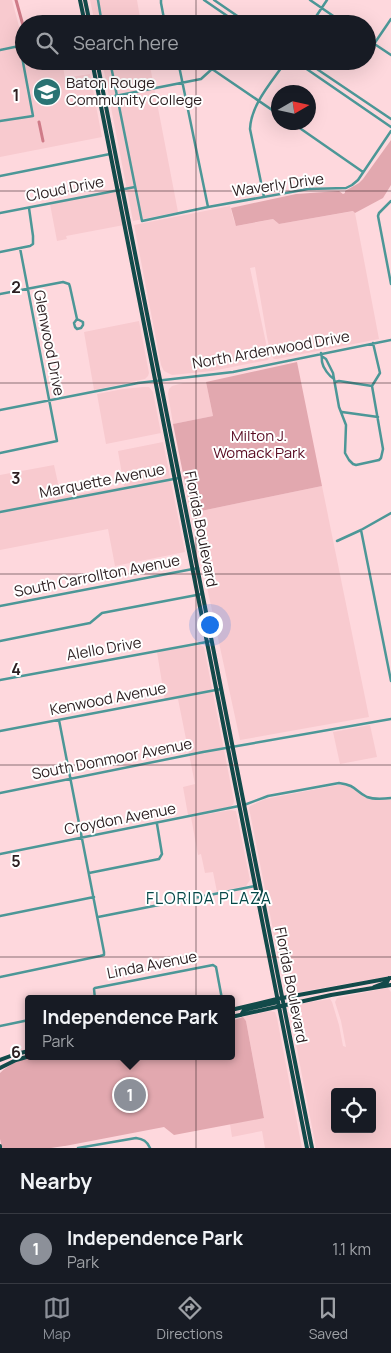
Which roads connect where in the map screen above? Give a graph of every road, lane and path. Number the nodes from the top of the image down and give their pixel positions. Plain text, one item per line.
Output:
1 (80, 0) edge
2 (85, 0) edge
3 (98, 0) edge
4 (161, 0) edge
5 (204, 0) edge
6 (214, 0) edge
7 (310, 0) edge
8 (327, 0) edge
9 (321, 8) junction
10 (83, 15) edge
11 (88, 15) edge
12 (100, 15) edge
13 (163, 15) edge
14 (226, 15) edge
15 (236, 15) edge
16 (317, 15) edge
17 (332, 15) edge
18 (391, 19) edge
19 (376, 41) edge
20 (376, 45) edge
21 (15, 47) edge
22 (0, 50) edge
23 (391, 55) edge
24 (26, 70) edge
25 (94, 70) edge
26 (99, 70) edge
27 (112, 70) edge
28 (180, 70) edge
29 (211, 70) edge
30 (213, 70) edge
31 (280, 70) edge
32 (308, 70) edge
33 (318, 70) edge
34 (182, 83) junction
35 (116, 96) junction
36 (105, 98) junction
37 (259, 101) junction
38 (271, 109) edge
39 (106, 118) junction
40 (391, 119) edge
41 (0, 121) edge
42 (391, 127) edge
43 (303, 130) edge
44 (391, 131) edge
45 (110, 154) junction
46 (363, 172) junction
47 (0, 176) edge
48 (135, 187) junction
49 (120, 190) junction
50 (264, 197) junction
51 (391, 202) edge
52 (208, 207) junction
53 (29, 208) junction
54 (0, 213) edge
55 (20, 248) junction
56 (0, 252) edge
57 (391, 284) edge
58 (27, 289) junction
59 (0, 294) edge
60 (148, 317) junction
61 (142, 318) junction
62 (77, 319) dead end
63 (391, 340) edge
64 (373, 343) junction
65 (321, 353) junction
66 (158, 380) junction
67 (334, 380) junction
68 (372, 386) junction
69 (49, 400) junction
70 (0, 409) edge
71 (342, 412) junction
72 (378, 417) junction
73 (0, 453) edge
74 (177, 478) junction
75 (0, 512) edge
76 (391, 513) edge
77 (361, 530) junction
78 (337, 541) dead end
79 (195, 569) junction
80 (200, 594) junction
81 (0, 606) edge
82 (0, 641) edge
83 (209, 641) junction
84 (0, 680) edge
85 (391, 681) edge
86 (219, 689) junction
87 (391, 719) edge
88 (59, 720) junction
89 (0, 731) edge
90 (230, 747) junction
91 (230, 758) junction
92 (238, 772) junction
93 (70, 778) junction
94 (0, 793) edge
95 (391, 798) edge
96 (242, 806) junction
97 (157, 824) junction
98 (82, 837) junction
99 (0, 854) edge
100 (89, 873) junction
101 (255, 886) junction
102 (94, 897) junction
103 (0, 916) edge
104 (98, 917) junction
105 (265, 924) junction
106 (0, 977) edge
107 (390, 978) edge
108 (391, 985) edge
109 (372, 988) junction
110 (95, 995) edge
111 (221, 995) edge
112 (280, 1002) junction
113 (235, 1009) edge
114 (235, 1017) edge
115 (25, 1021) edge
116 (0, 1026) edge
117 (25, 1052) edge
118 (25, 1057) edge
119 (0, 1060) edge
120 (0, 1068) edge
121 (309, 1146) edge
122 (78, 1148) edge
123 (150, 1148) edge

1 - 10 main road
2 - 11 main road
3 - 12 street
4 - 13 street
5 - 14 street
6 - 15 street
7 - 9 street
8 - 9 street
9 - 16 street
9 - 17 street
18 - 19 street
20 - 23 street
21 - 22 street
24 - 41 street
25 - 39 main road, Florida Boulevard
26 - 36 main road, Florida Boulevard
27 - 35 street
28 - 34 street
29 - 34 street
30 - 37 street
31 - 37 street
32 - 42 street
33 - 40 street
34 - 35 street
34 - 52 street
35 - 36 street
35 - 48 street
36 - 39 main road, Florida Boulevard
37 - 38 street
37 - 50 street
39 - 45 main road, Florida Boulevard
39 - 49 main road, Florida Boulevard
43 - 46 street
44 - 46 street, Waverly Drive
45 - 47 street
45 - 49 main road, Florida Boulevard
46 - 50 street, Waverly Drive
48 - 49 street, Cloud Drive
48 - 52 street, Waverly Drive
49 - 53 street, Cloud Drive
49 - 60 main road, Florida Boulevard
49 - 61 main road, Florida Boulevard
50 - 52 street, Waverly Drive
51 - 57 street
53 - 54 street, Cloud Drive
53 - 55 street
55 - 56 street
55 - 58 street, Glenwood Drive
58 - 59 street
58 - 62 street
58 - 69 street, Glenwood Drive
60 - 61 main road
60 - 66 main road, Florida Boulevard
61 - 66 main road, Florida Boulevard
63 - 64 street, North Ardenwood Drive
64 - 65 street, North Ardenwood Drive
64 - 68 street
65 - 66 street, North Ardenwood Drive
65 - 67 street
66 - 69 street, North Ardenwood Drive
66 - 74 main road, Florida Boulevard
67 - 68 street
67 - 71 street
68 - 72 street
69 - 70 street, North Ardenwood Drive
69 - 73 street, Glenwood Drive
71 - 72 street
71 - 72 street
74 - 75 street, Marquette Avenue
74 - 79 main road, Florida Boulevard
76 - 77 street
77 - 78 street
77 - 85 street
79 - 80 main road, Florida Boulevard
79 - 81 street, South Carrollton Avenue
80 - 82 street
80 - 83 main road, Florida Boulevard
83 - 84 street, Alello Drive
83 - 86 main road, Florida Boulevard
86 - 88 street, Kenwood Avenue
86 - 90 main road, Florida Boulevard
87 - 90 street, South Donmoor Avenue
88 - 89 street, Kenwood Avenue
88 - 93 street
90 - 91 main road, Florida Boulevard
90 - 92 main road, Florida Boulevard
90 - 93 street, South Donmoor Avenue
91 - 92 main road
91 - 96 main road, Florida Boulevard
92 - 96 main road, Florida Boulevard
93 - 94 street, South Donmoor Avenue
93 - 98 street
95 - 96 street, Croydon Avenue
96 - 97 street, Croydon Avenue
96 - 101 main road, Florida Boulevard
96 - 105 main road, Florida Boulevard
97 - 98 street, Croydon Avenue
97 - 100 street
98 - 99 street, Croydon Avenue
98 - 100 street
100 - 102 street
101 - 104 street
101 - 105 main road, Florida Boulevard
102 - 103 street
102 - 104 street
104 - 106 street
105 - 112 main road, Florida Boulevard
107 - 108 street
107 - 109 main road
107 - 112 main road
108 - 109 main road
109 - 112 main road
110 - 111 street, Linda Avenue
112 - 113 main road
112 - 114 main road
112 - 121 main road, Florida Boulevard
115 - 116 street
117 - 119 main road
118 - 120 main road
122 - 123 street

